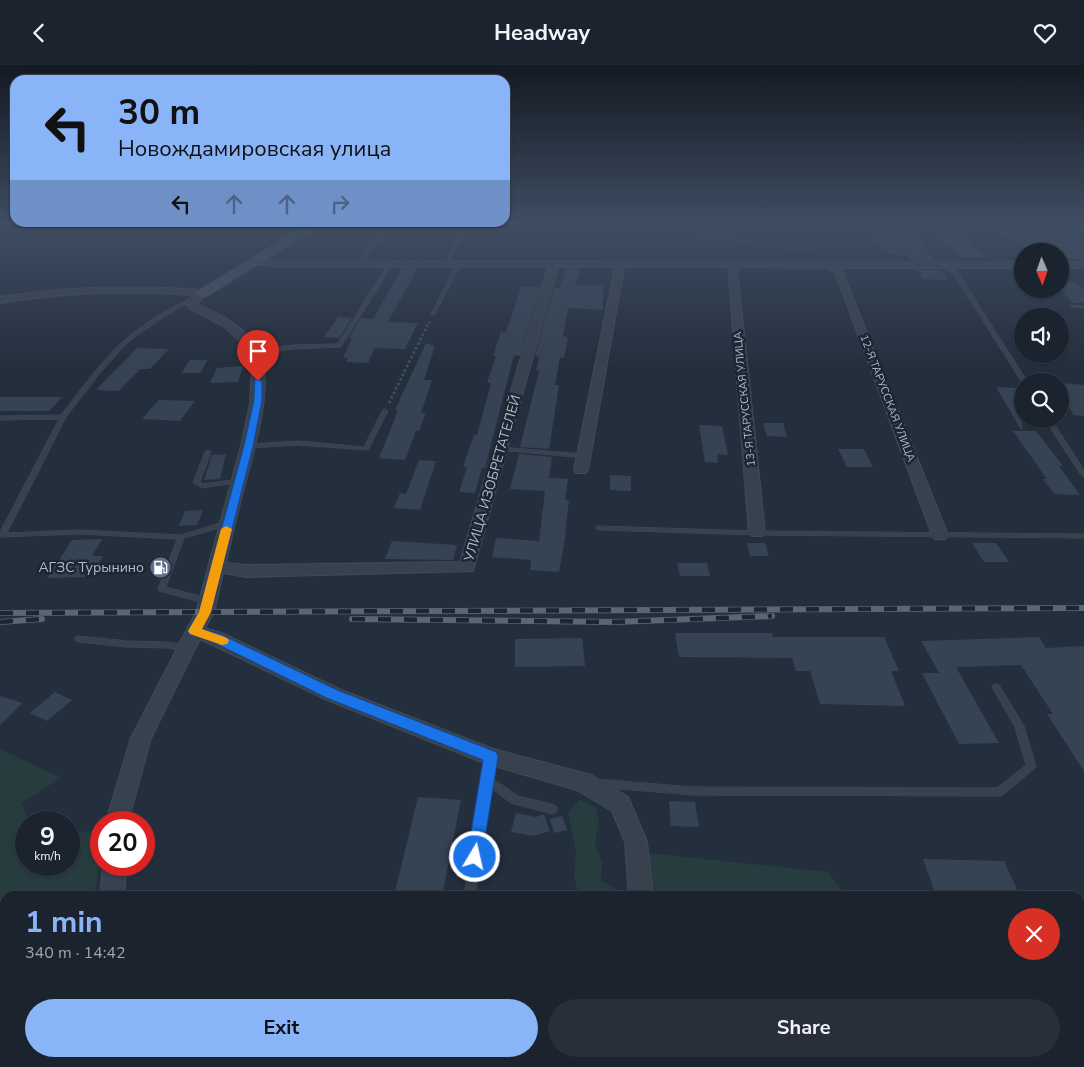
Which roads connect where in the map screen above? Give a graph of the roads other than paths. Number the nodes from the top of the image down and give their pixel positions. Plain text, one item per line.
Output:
1 (239, 271) edge
2 (388, 271) edge
3 (455, 271) edge
4 (552, 271) edge
5 (619, 271) edge
6 (733, 271) edge
7 (839, 271) edge
8 (952, 271) edge
9 (198, 296) junction
10 (0, 300) edge
11 (1072, 306) dead end
12 (1084, 307) edge
13 (433, 314) road end
14 (254, 352) junction
15 (1019, 373) edge
16 (385, 411) road end
17 (63, 417) junction
18 (0, 418) edge
19 (1054, 428) edge
20 (249, 446) junction
21 (500, 449) junction
22 (208, 452) dead end
23 (584, 456) junction
24 (581, 470) dead end
25 (1084, 475) edge
26 (238, 481) junction
27 (228, 523) junction
28 (600, 528) dead end
29 (757, 533) junction
30 (940, 535) junction
31 (1084, 536) edge
32 (181, 537) junction
33 (216, 567) junction
34 (208, 601) junction
35 (79, 639) dead end
36 (190, 639) junction
37 (996, 687) dead end
38 (491, 757) junction
39 (487, 780) junction
40 (583, 781) junction
41 (552, 809) dead end
42 (120, 811) edge
43 (114, 876) edge
44 (112, 891) edge
45 (470, 891) edge
46 (641, 891) edge

1 - 9 street
2 - 14 lane
3 - 13 lane
4 - 21 street, УЛИЦА ИЗОБРЕТАТЕЛЕЙ
5 - 23 street
6 - 29 street, 13-Я ТАРУССКАЯ УЛИЦА
7 - 30 street, 12-Я ТАРУССКАЯ УЛИЦА
8 - 15 lane
9 - 10 street
9 - 14 street
9 - 17 lane
11 - 12 lane
14 - 20 street
16 - 20 lane
17 - 18 lane
17 - 32 lane
19 - 25 lane
20 - 26 street
21 - 23 lane
21 - 33 street, УЛИЦА ИЗОБРЕТАТЕЛЕЙ
22 - 26 lane
23 - 24 street
26 - 27 street
27 - 32 lane
27 - 33 street
28 - 29 lane
29 - 30 lane
30 - 31 lane
32 - 34 lane
33 - 34 street
34 - 36 street
35 - 36 lane
36 - 38 street
36 - 42 street
37 - 40 lane
38 - 39 lane
38 - 40 street
39 - 41 lane
39 - 45 lane
40 - 46 street
43 - 44 street

